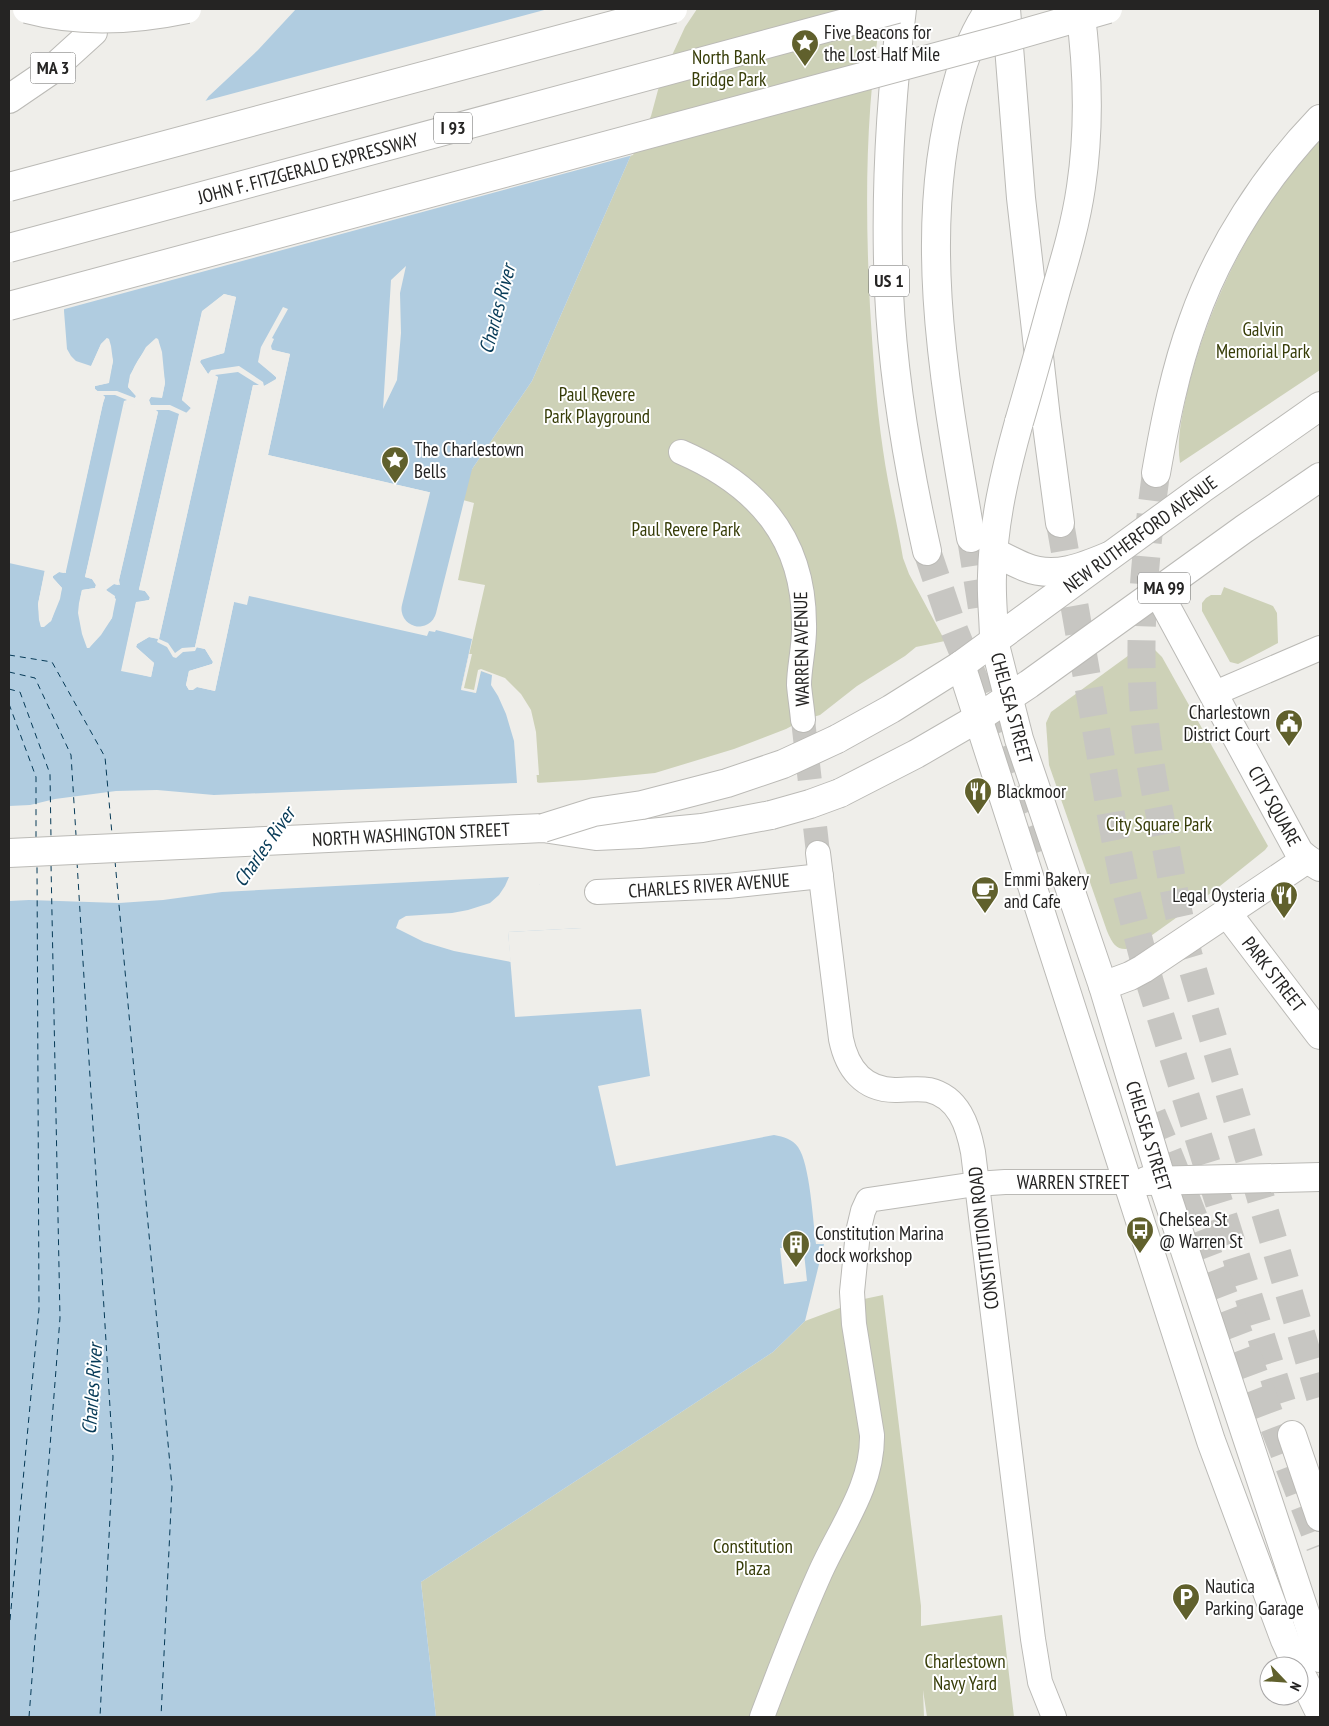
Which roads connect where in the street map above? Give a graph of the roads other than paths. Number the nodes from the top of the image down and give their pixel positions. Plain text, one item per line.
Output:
1 (27, 9) edge
2 (187, 9) edge
3 (673, 9) edge
4 (897, 9) edge
5 (902, 9) edge
6 (990, 9) edge
7 (1006, 9) edge
8 (1080, 9) edge
9 (1108, 9) edge
10 (93, 32) dead end
11 (9, 99) edge
12 (1320, 119) edge
13 (9, 188) edge
14 (9, 248) edge
15 (9, 306) edge
16 (1320, 406) edge
17 (681, 452) dead end
18 (1156, 473) tunnel mouth
19 (1320, 477) edge
20 (1060, 523) tunnel mouth
21 (982, 545) junction
22 (927, 551) tunnel mouth
23 (1109, 556) junction
24 (1158, 592) junction
25 (994, 641) junction
26 (1320, 648) edge
27 (961, 665) junction
28 (1213, 694) junction
29 (1008, 698) junction
30 (978, 718) junction
31 (803, 720) tunnel mouth
32 (543, 828) junction
33 (9, 853) edge
34 (1314, 863) edge
35 (819, 864) joint
36 (597, 892) dead end
37 (1227, 913) junction
38 (1103, 986) junction
39 (1320, 1035) edge
40 (1320, 1178) edge
41 (1162, 1181) junction
42 (1127, 1182) junction
43 (976, 1184) junction
44 (1292, 1435) dead end
45 (1320, 1517) edge
46 (1292, 1656) edge
47 (1320, 1658) edge
48 (1040, 1682) junction
49 (1309, 1690) edge
50 (1320, 1713) edge
51 (762, 1717) edge
52 (1039, 1717) edge
53 (1054, 1717) edge

1 - 2 main road, bridge
3 - 13 main road, bridge
4 - 14 main road, JOHN F. FITZGERALD EXPRESSWAY / I 93, bridge
5 - 22 main road, US 1
6 - 21 main road
7 - 20 main road
8 - 21 main road, bridge
9 - 15 main road, bridge
10 - 11 main road, MA 3
12 - 18 main road
16 - 23 main road, NEW RUTHERFORD AVENUE
17 - 31 street, WARREN AVENUE
19 - 24 main road, MA 99
21 - 23 main road
21 - 25 main road, CHELSEA STREET
23 - 25 main road, NEW RUTHERFORD AVENUE
24 - 28 main road, CITY SQUARE
24 - 29 main road, MA 99
25 - 27 main road, NEW RUTHERFORD AVENUE
25 - 29 main road, CHELSEA STREET
26 - 28 street
27 - 30 main road, CHELSEA STREET
27 - 32 main road, NORTH WASHINGTON STREET, bridge
28 - 34 main road, CITY SQUARE
29 - 30 main road, MA 99
29 - 38 main road, CHELSEA STREET
30 - 32 main road, NORTH WASHINGTON STREET, bridge
30 - 42 main road, CHELSEA STREET
32 - 33 main road, NORTH WASHINGTON STREET
34 - 37 main road, CITY SQUARE
35 - 36 street, CHARLES RIVER AVENUE
35 - 43 street, CONSTITUTION ROAD
37 - 38 main road, CITY SQUARE
37 - 39 main road, PARK STREET
38 - 41 main road, CHELSEA STREET
40 - 41 main road, WARREN STREET
41 - 42 main road, WARREN STREET
41 - 47 main road, CHELSEA STREET
42 - 43 street, WARREN STREET
42 - 46 main road, CHELSEA STREET
43 - 48 street, CONSTITUTION ROAD
43 - 51 street
44 - 45 main road
48 - 52 street, CONSTITUTION ROAD
48 - 53 street, CONSTITUTION ROAD
49 - 50 main road

